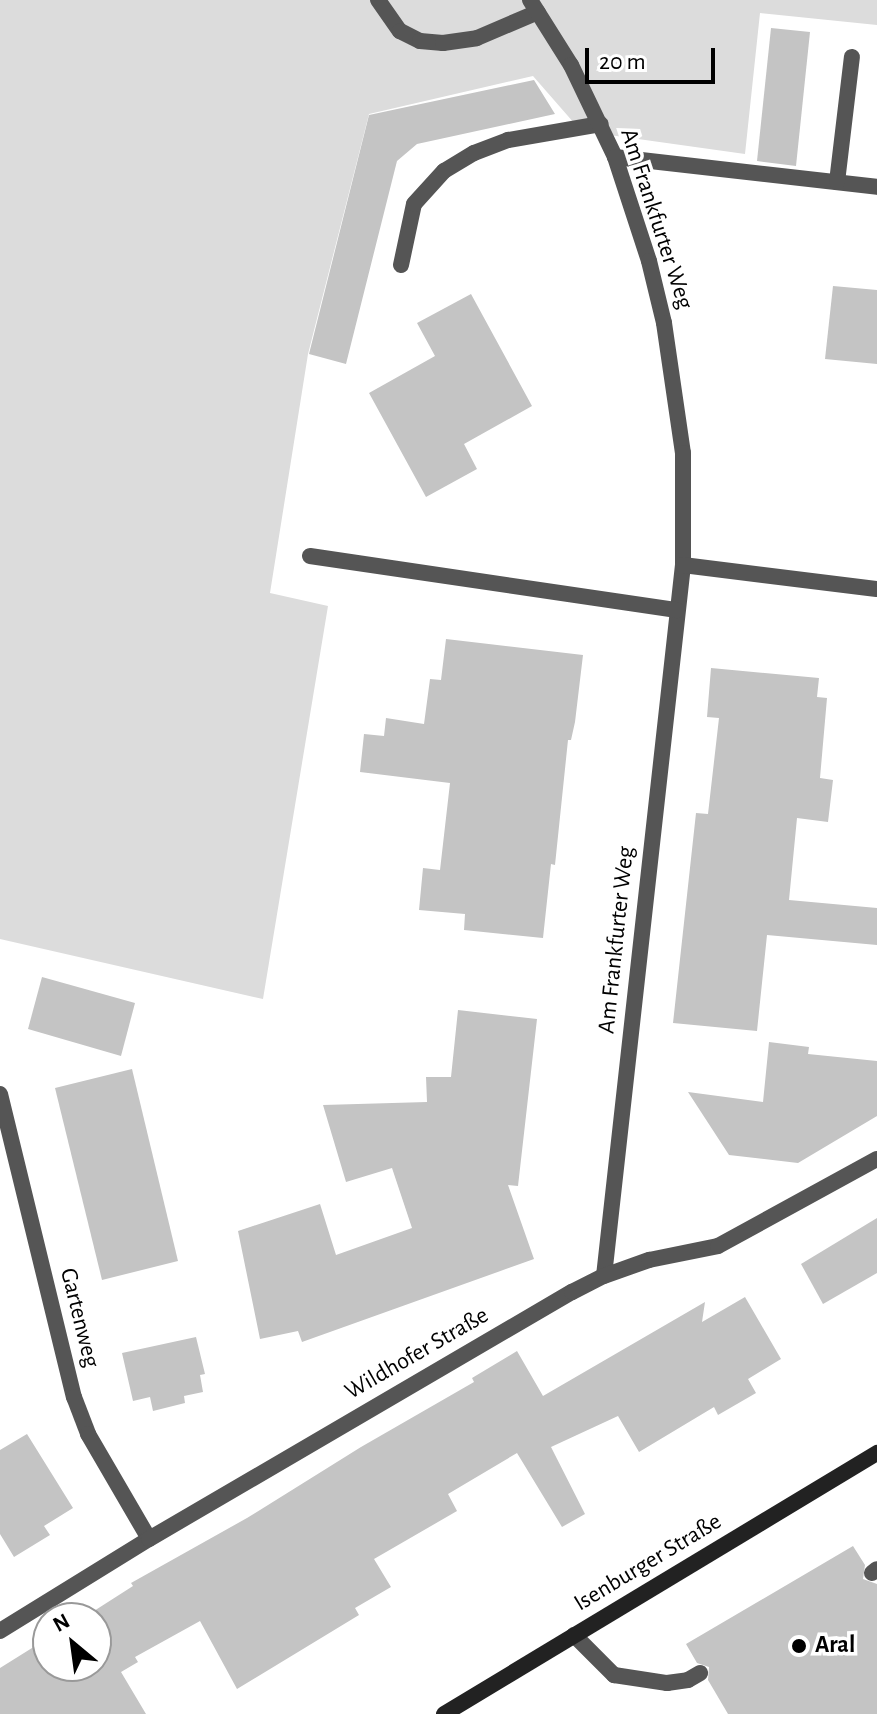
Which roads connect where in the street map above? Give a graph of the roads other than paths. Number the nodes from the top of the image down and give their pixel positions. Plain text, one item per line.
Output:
1 (378, 0) edge
2 (534, 6) edge
3 (852, 57) dead end
4 (601, 124) junction
5 (615, 157) junction
6 (837, 182) junction
7 (877, 187) edge
8 (401, 265) dead end
9 (310, 556) dead end
10 (683, 565) junction
11 (877, 589) edge
12 (677, 610) junction
13 (0, 1094) edge
14 (877, 1159) edge
15 (604, 1276) junction
16 (877, 1453) edge
17 (149, 1539) junction
18 (0, 1631) edge
19 (574, 1635) junction
20 (700, 1673) dead end
21 (444, 1714) edge

1 - 2 street
2 - 4 street, Am Frankfurter Weg
3 - 6 street
4 - 5 street, Am Frankfurter Weg
4 - 8 street
5 - 6 street
5 - 10 street, Am Frankfurter Weg
6 - 7 street
9 - 12 street
10 - 11 street
10 - 12 street, Am Frankfurter Weg
12 - 15 street, Am Frankfurter Weg
13 - 17 street, Gartenweg
14 - 15 street, Wildhofer Straße
15 - 17 street, Wildhofer Straße
16 - 19 main road, Isenburger Straße
17 - 18 street, Wildhofer Straße
19 - 20 street
19 - 21 main road, Isenburger Straße

